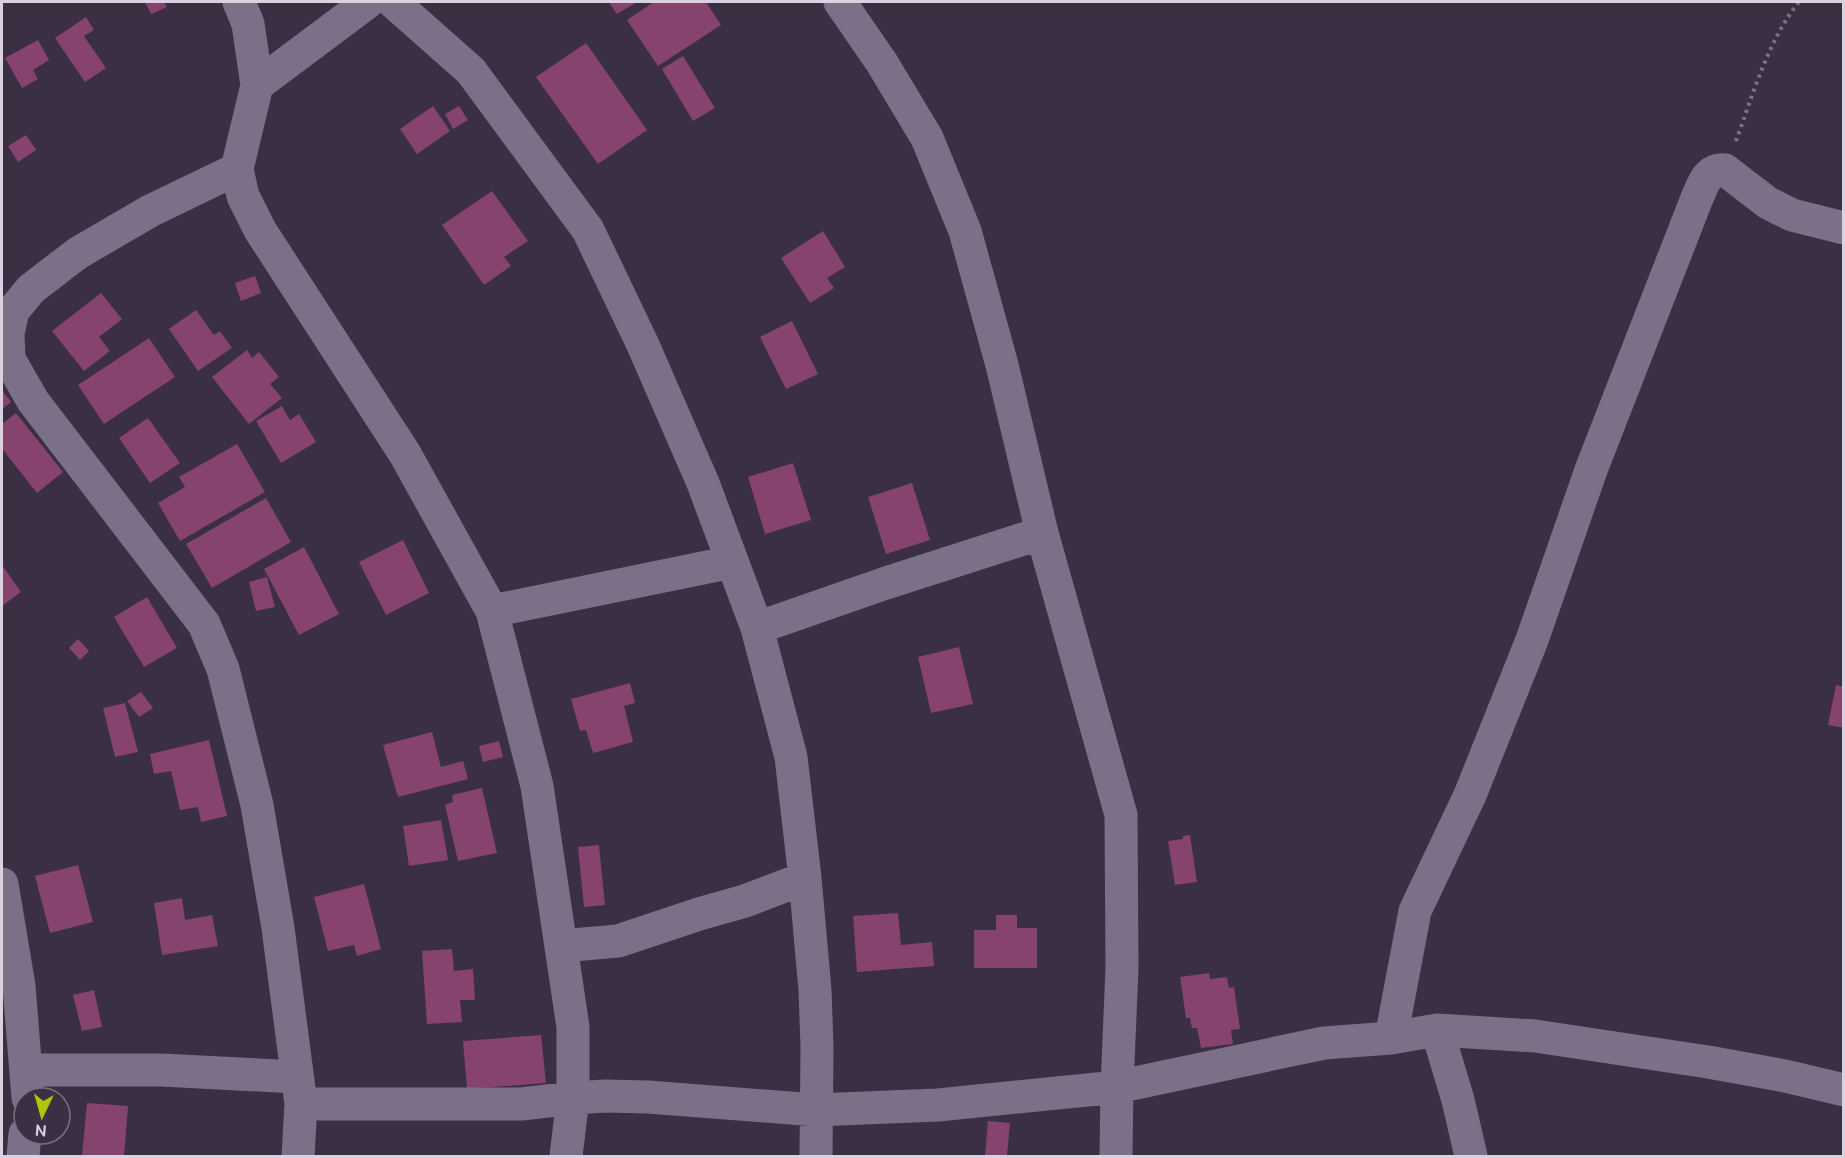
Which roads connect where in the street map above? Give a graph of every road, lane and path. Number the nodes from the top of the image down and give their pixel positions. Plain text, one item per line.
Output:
1 (239, 2) edge
2 (368, 2) edge
3 (393, 2) edge
4 (840, 2) edge
5 (1798, 2) edge
6 (257, 85) junction
7 (237, 170) junction
8 (1725, 170) junction
9 (1844, 228) edge
10 (5, 334) edge
11 (1042, 533) junction
12 (732, 562) junction
13 (492, 611) junction
14 (757, 628) junction
15 (805, 878) junction
16 (2, 884) edge
17 (561, 946) junction
18 (1437, 1030) junction
19 (1391, 1038) junction
20 (27, 1084) edge
21 (1117, 1087) junction
22 (1844, 1090) edge
23 (299, 1091) junction
24 (573, 1098) junction
25 (816, 1110) junction
26 (298, 1156) edge
27 (566, 1156) edge
28 (816, 1156) edge
29 (1116, 1156) edge
30 (1471, 1156) edge

1 - 6 street
2 - 6 street
3 - 12 street
4 - 11 street
5 - 8 path
6 - 7 street
7 - 10 street
7 - 13 street
8 - 9 street
8 - 19 street
10 - 23 street
11 - 14 street
11 - 21 street
12 - 13 street
12 - 14 street
13 - 17 street
14 - 15 street
15 - 17 street
15 - 25 street
16 - 20 street
17 - 24 street
18 - 19 street
18 - 22 street
18 - 30 street
19 - 21 street
20 - 23 street
21 - 25 street
21 - 29 street
23 - 24 street
23 - 26 street
24 - 25 street
24 - 27 street
25 - 28 street

